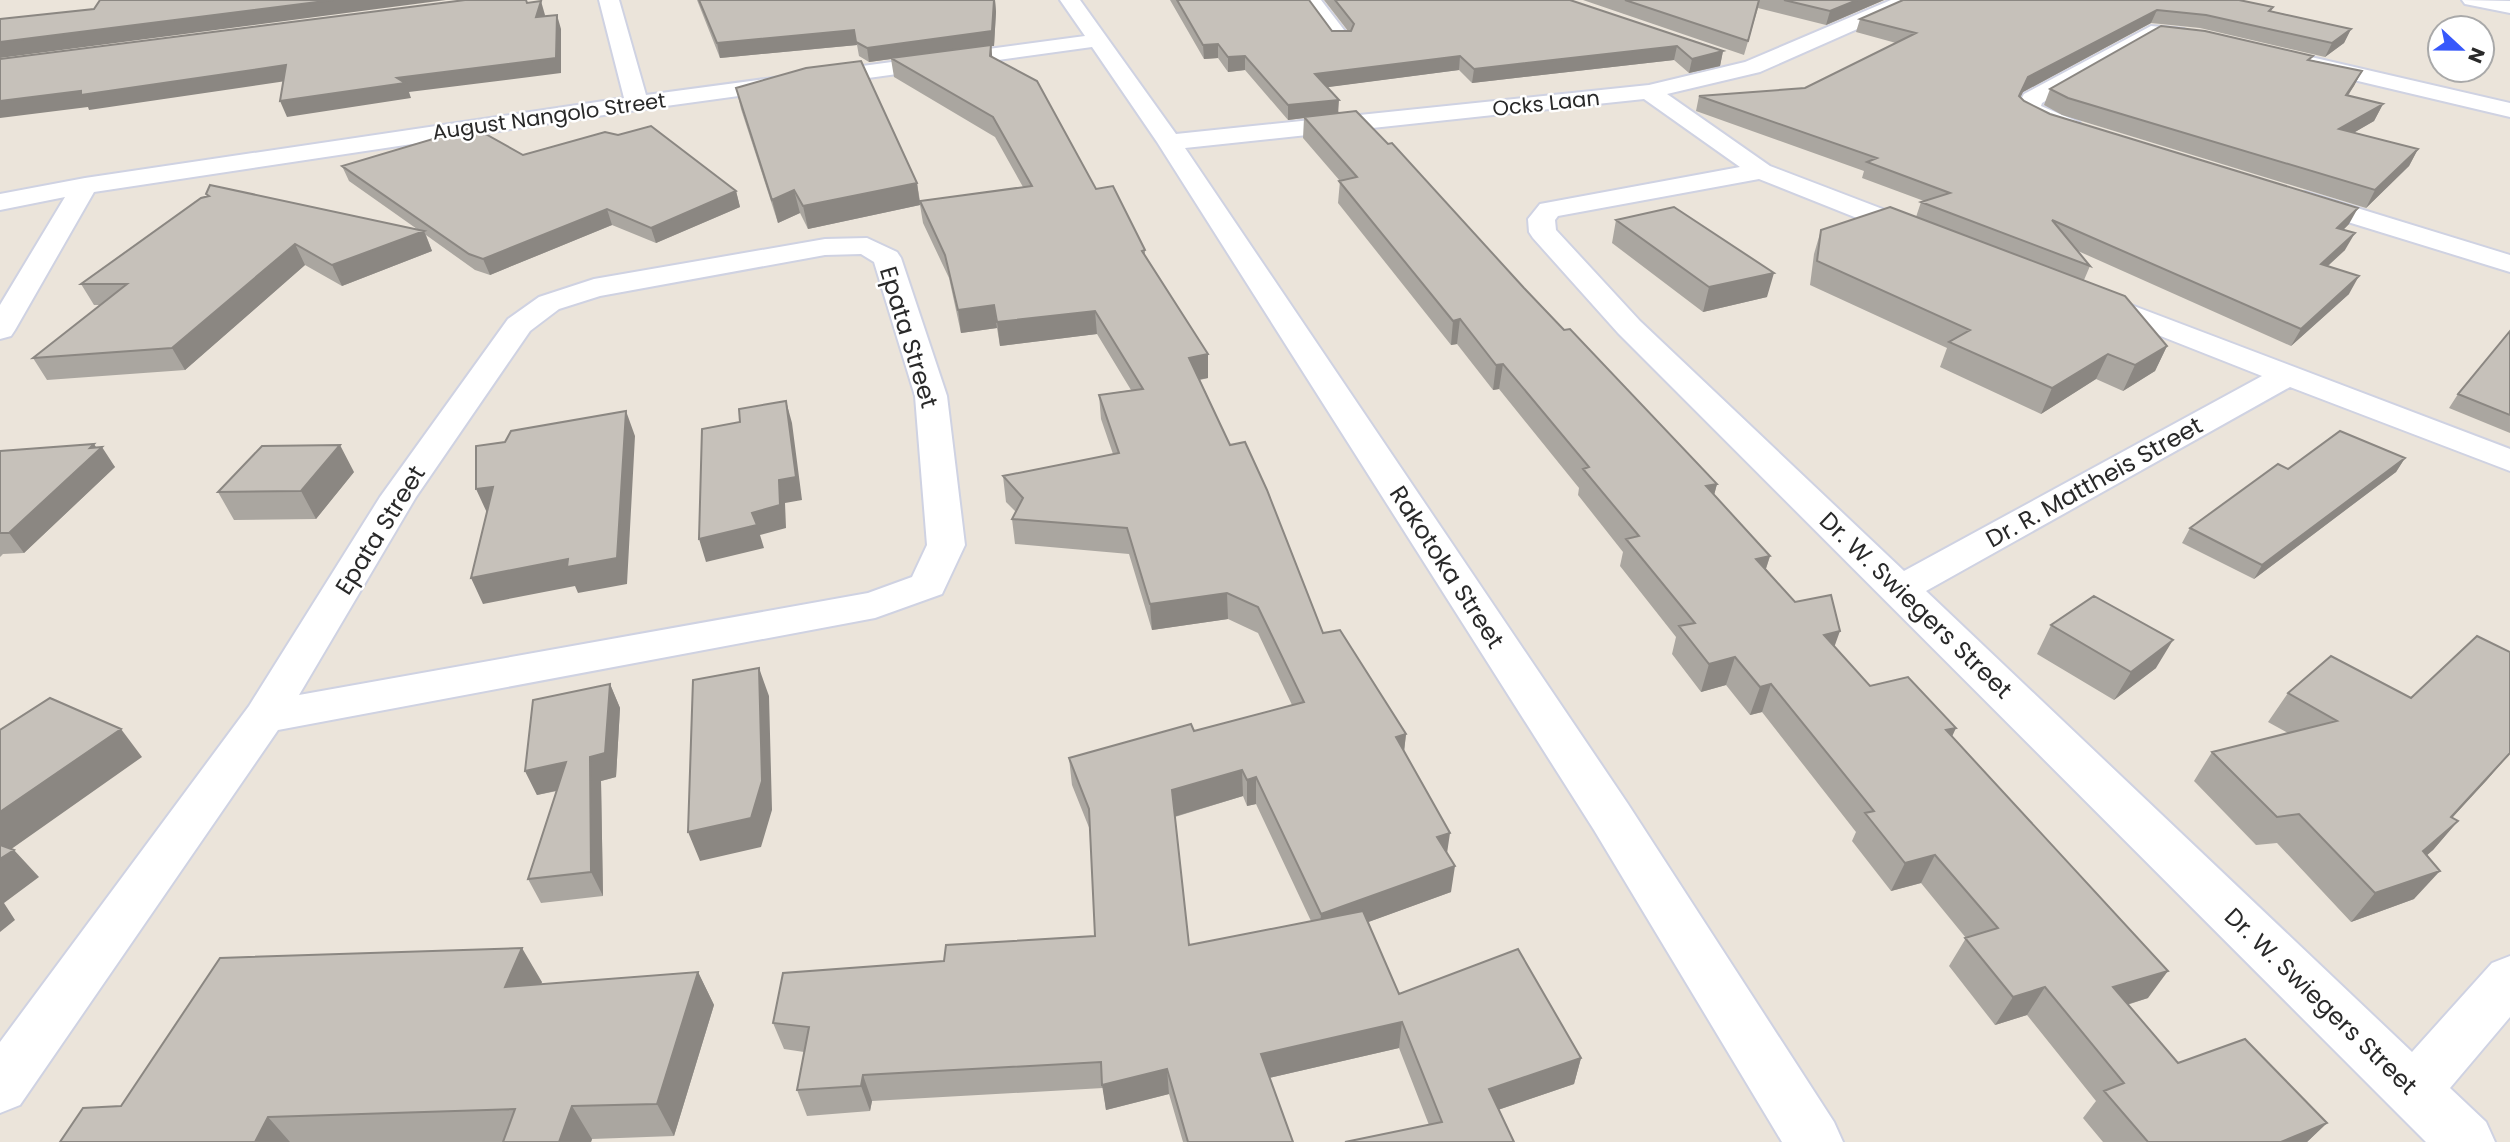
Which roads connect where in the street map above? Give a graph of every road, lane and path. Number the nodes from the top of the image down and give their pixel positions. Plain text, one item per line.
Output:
1 (609, 0) edge
2 (1070, 0) edge
3 (1311, 0) edge
4 (1907, 0) edge
5 (2472, 0) edge
6 (2510, 7) edge
7 (2200, 37) edge
8 (1341, 38) edge
9 (1099, 40) junction
10 (1713, 53) edge
11 (2294, 59) edge
12 (1752, 67) junction
13 (1649, 92) junction
14 (637, 103) junction
15 (2510, 110) edge
16 (2093, 134) edge
17 (1169, 142) junction
18 (1762, 171) junction
19 (85, 186) junction
20 (2288, 195) edge
21 (0, 202) edge
22 (1939, 240) edge
23 (2510, 264) edge
24 (2068, 290) edge
25 (0, 330) edge
26 (2288, 375) junction
27 (2510, 461) edge
28 (1900, 589) junction
29 (264, 717) junction
30 (2510, 979) edge
31 (0, 1087) edge
32 (2413, 1091) junction
33 (1814, 1142) edge
34 (2466, 1142) edge

1 - 14 street
2 - 9 street, Rakotoka Street
3 - 8 street
4 - 12 street, Ocks Laan
5 - 6 street
7 - 16 street
9 - 14 street, August Nangolo Street
9 - 17 street, Rakotoka Street
10 - 12 street
11 - 15 street
12 - 13 street, Ocks Laan
13 - 17 street, Ocks Laan
13 - 18 street
14 - 19 street, August Nangolo Street
17 - 33 street, Rakotoka Street
18 - 22 street
18 - 28 street, Dr. W. Swiegers Street
19 - 21 street, August Nangolo Street
19 - 25 street
20 - 23 street
24 - 26 street
26 - 27 street
26 - 28 street, Dr. R. Mattheis Street
28 - 32 street, Dr. W. Swiegers Street
29 - 29 street, Epata Street
29 - 31 street, Epata Street
30 - 32 street
32 - 34 street, Dr. W. Swiegers Street

